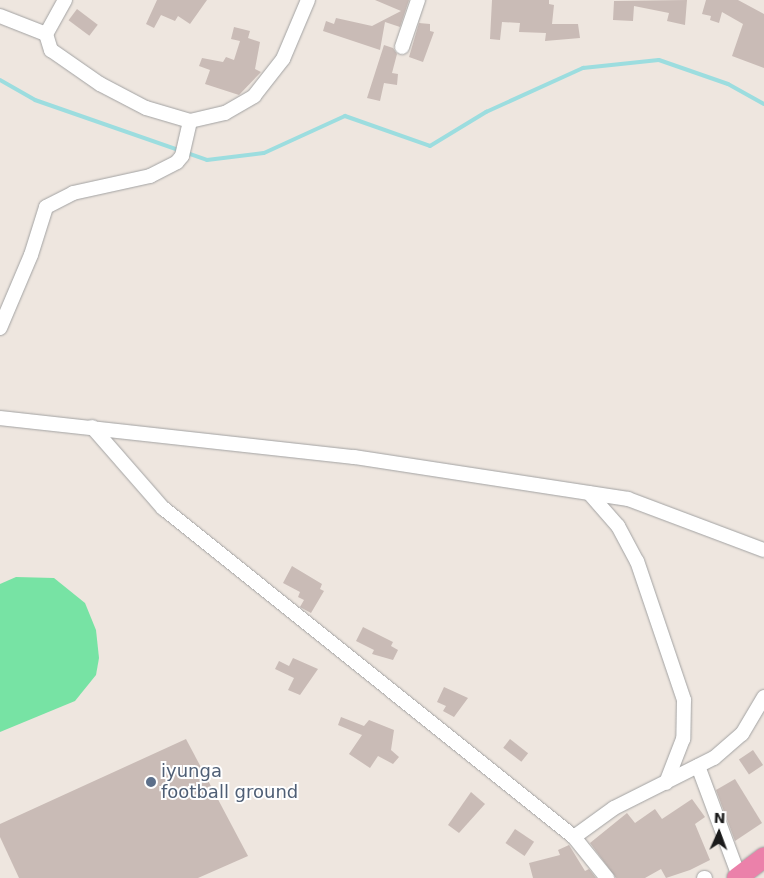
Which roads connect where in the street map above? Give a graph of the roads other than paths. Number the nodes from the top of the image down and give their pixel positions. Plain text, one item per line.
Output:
1 (65, 0) edge
2 (308, 0) edge
3 (418, 0) edge
4 (0, 16) edge
5 (46, 34) junction
6 (402, 47) dead end
7 (190, 121) junction
8 (0, 328) edge
9 (0, 418) edge
10 (92, 427) junction
11 (589, 493) junction
12 (764, 550) edge
13 (764, 697) edge
14 (698, 766) junction
15 (666, 783) junction
16 (574, 837) junction
17 (764, 858) edge
18 (738, 877) edge
19 (607, 878) edge

1 - 5 street
2 - 7 street
3 - 6 street
4 - 5 street
5 - 7 street
7 - 8 street
9 - 10 street
10 - 11 street
10 - 16 street
11 - 12 street
11 - 15 street
13 - 14 street
14 - 15 street
14 - 18 street
15 - 16 street
16 - 19 street
17 - 18 highway

